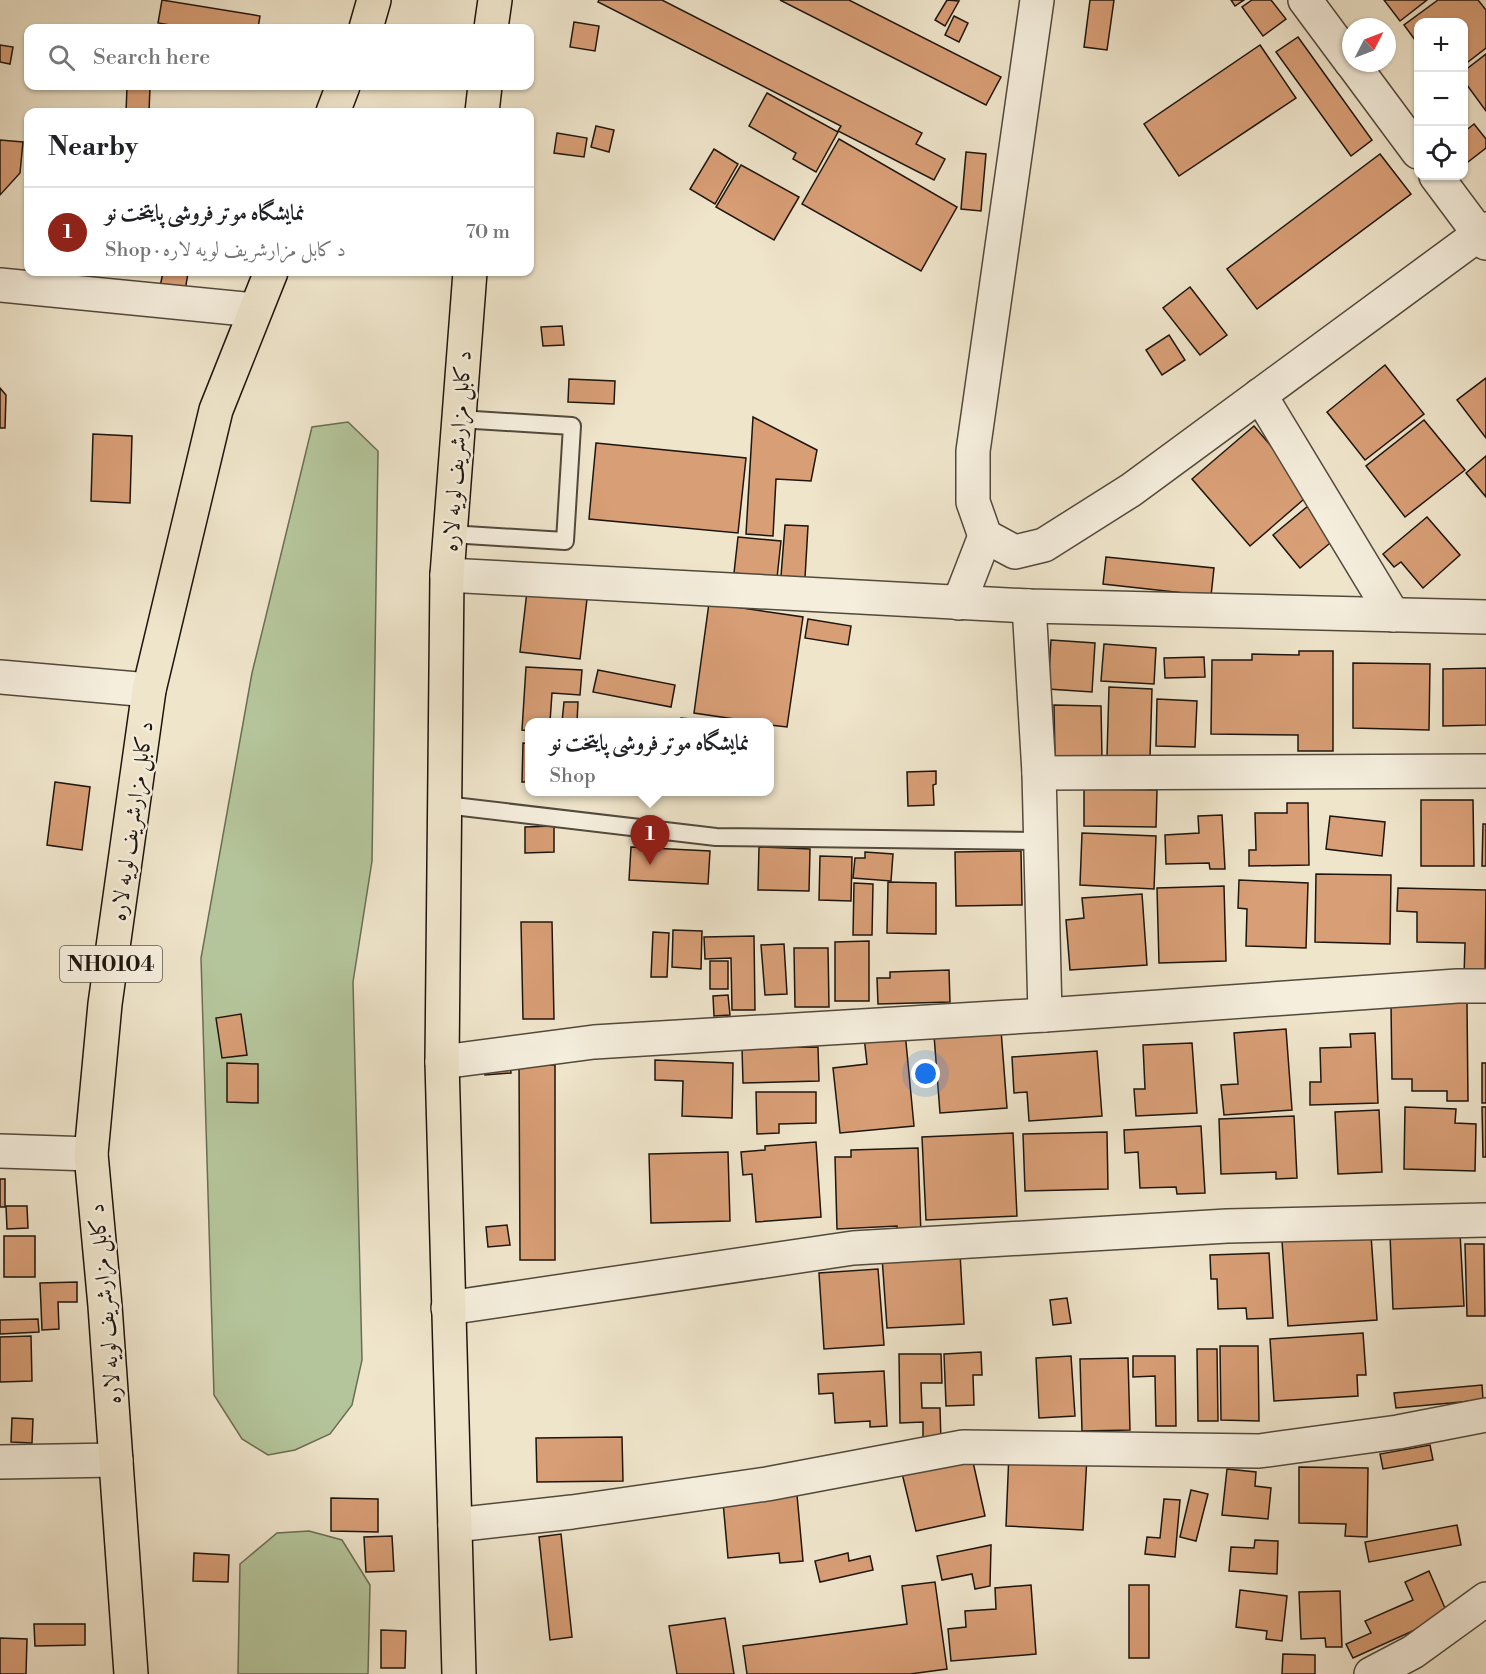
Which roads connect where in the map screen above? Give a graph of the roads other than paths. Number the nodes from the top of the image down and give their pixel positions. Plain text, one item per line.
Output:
1 (374, 0) edge
2 (495, 0) edge
3 (1037, 0) edge
4 (1305, 0) edge
5 (367, 24) edge
6 (492, 24) edge
7 (1342, 49) edge
8 (1359, 72) edge
9 (341, 90) edge
10 (485, 90) edge
11 (335, 108) edge
12 (482, 108) edge
13 (1414, 145) edge
14 (1439, 180) edge
15 (1484, 235) edge
16 (269, 276) edge
17 (470, 276) edge
18 (0, 285) edge
19 (255, 310) junction
20 (1260, 395) junction
21 (459, 419) junction
22 (450, 534) junction
23 (985, 536) junction
24 (447, 575) junction
25 (959, 603) junction
26 (1029, 606) junction
27 (1393, 615) junction
28 (1486, 617) edge
29 (0, 677) edge
30 (149, 690) junction
31 (1486, 771) edge
32 (1039, 772) junction
33 (445, 805) junction
34 (1040, 841) junction
35 (1486, 986) edge
36 (1045, 1016) junction
37 (442, 1062) junction
38 (0, 1151) edge
39 (91, 1154) junction
40 (1486, 1220) edge
41 (448, 1308) junction
42 (1486, 1415) edge
43 (116, 1460) junction
44 (0, 1462) edge
45 (455, 1525) junction
46 (1486, 1599) edge
47 (131, 1674) edge
48 (459, 1674) edge
49 (1371, 1674) edge

1 - 5 highway
2 - 6 highway
3 - 23 street
4 - 7 street
8 - 13 street
9 - 11 highway
10 - 12 highway
14 - 15 street
15 - 20 street
16 - 19 highway, د کابل مزارشریف لویه لاره / NH0104
17 - 21 highway, د کابل مزارشریف لویه لاره
18 - 19 street
19 - 30 highway, د کابل مزارشریف لویه لاره / NH0104
20 - 23 street
20 - 27 street
21 - 22 highway, د کابل مزارشریف لویه لاره
21 - 22 lane
22 - 24 highway, د کابل مزارشریف لویه لاره
23 - 25 street
24 - 25 street
24 - 33 highway, د کابل مزارشریف لویه لاره
25 - 26 street
26 - 27 street
26 - 32 street
27 - 28 street
29 - 30 street
30 - 39 highway, د کابل مزارشریف لویه لاره / NH0104
31 - 32 street
32 - 34 street
33 - 34 lane
33 - 37 highway, د کابل مزارشریف لویه لاره
34 - 36 street
35 - 36 street
36 - 37 street
37 - 41 highway, د کابل مزارشریف لویه لاره
38 - 39 street
39 - 43 highway, د کابل مزارشریف لویه لاره / NH0104
40 - 41 street
41 - 45 highway, د کابل مزارشریف لویه لاره
42 - 45 street
43 - 44 street
43 - 47 highway, د کابل مزارشریف لویه لاره / NH0104
45 - 48 highway, د کابل مزارشریف لویه لاره
46 - 49 street

